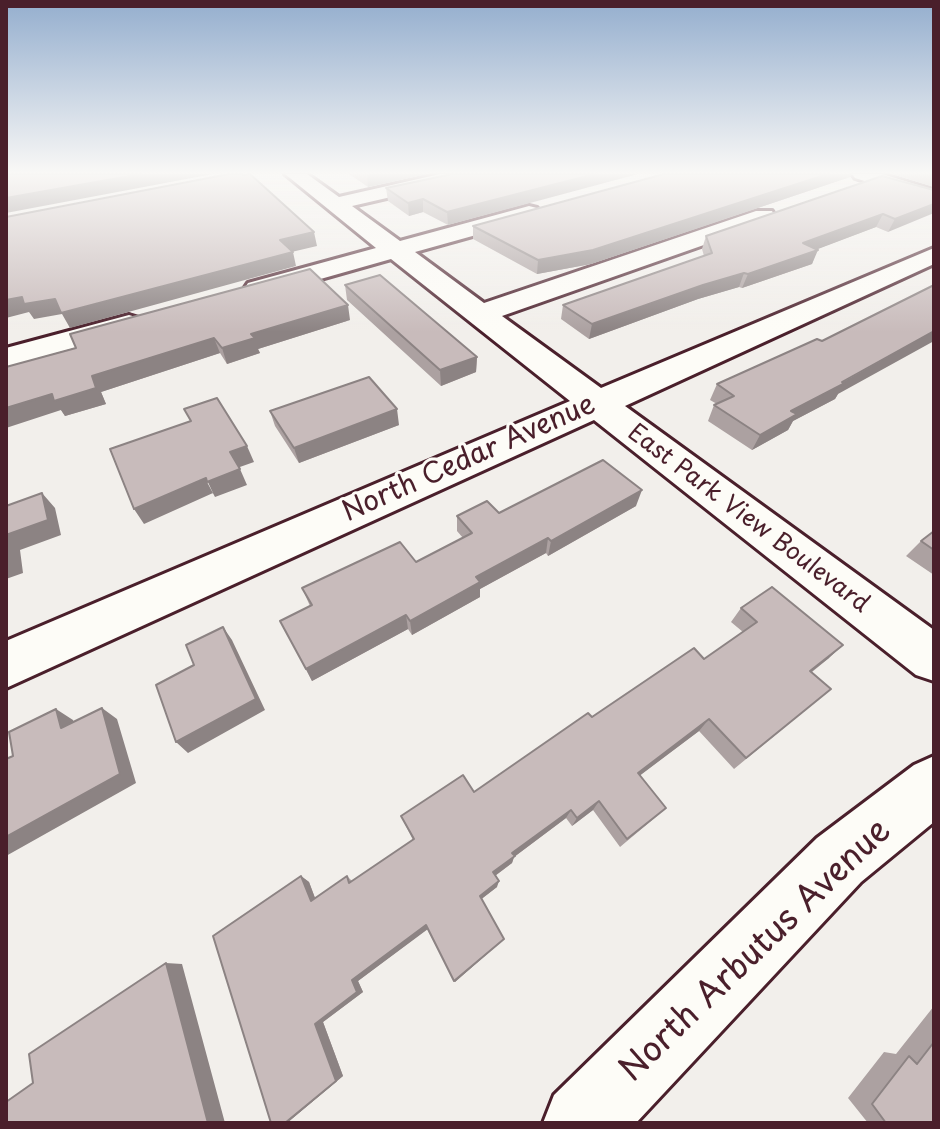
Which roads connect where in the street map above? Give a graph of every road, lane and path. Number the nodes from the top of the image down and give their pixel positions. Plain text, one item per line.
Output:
1 (365, 227) edge
2 (480, 227) edge
3 (734, 227) edge
4 (395, 250) junction
5 (934, 255) edge
6 (235, 294) edge
7 (479, 314) junction
8 (159, 316) edge
9 (6, 358) edge
10 (595, 403) junction
11 (934, 659) edge
12 (6, 665) edge
13 (934, 785) edge
14 (582, 1123) edge

1 - 4 street, East Park View Boulevard
2 - 4 street
3 - 7 street
4 - 6 street
4 - 7 street, East Park View Boulevard
5 - 10 street, North Cedar Avenue
7 - 10 street, East Park View Boulevard
8 - 9 street
10 - 11 street, East Park View Boulevard
10 - 12 street, North Cedar Avenue
13 - 14 street, North Arbutus Avenue

